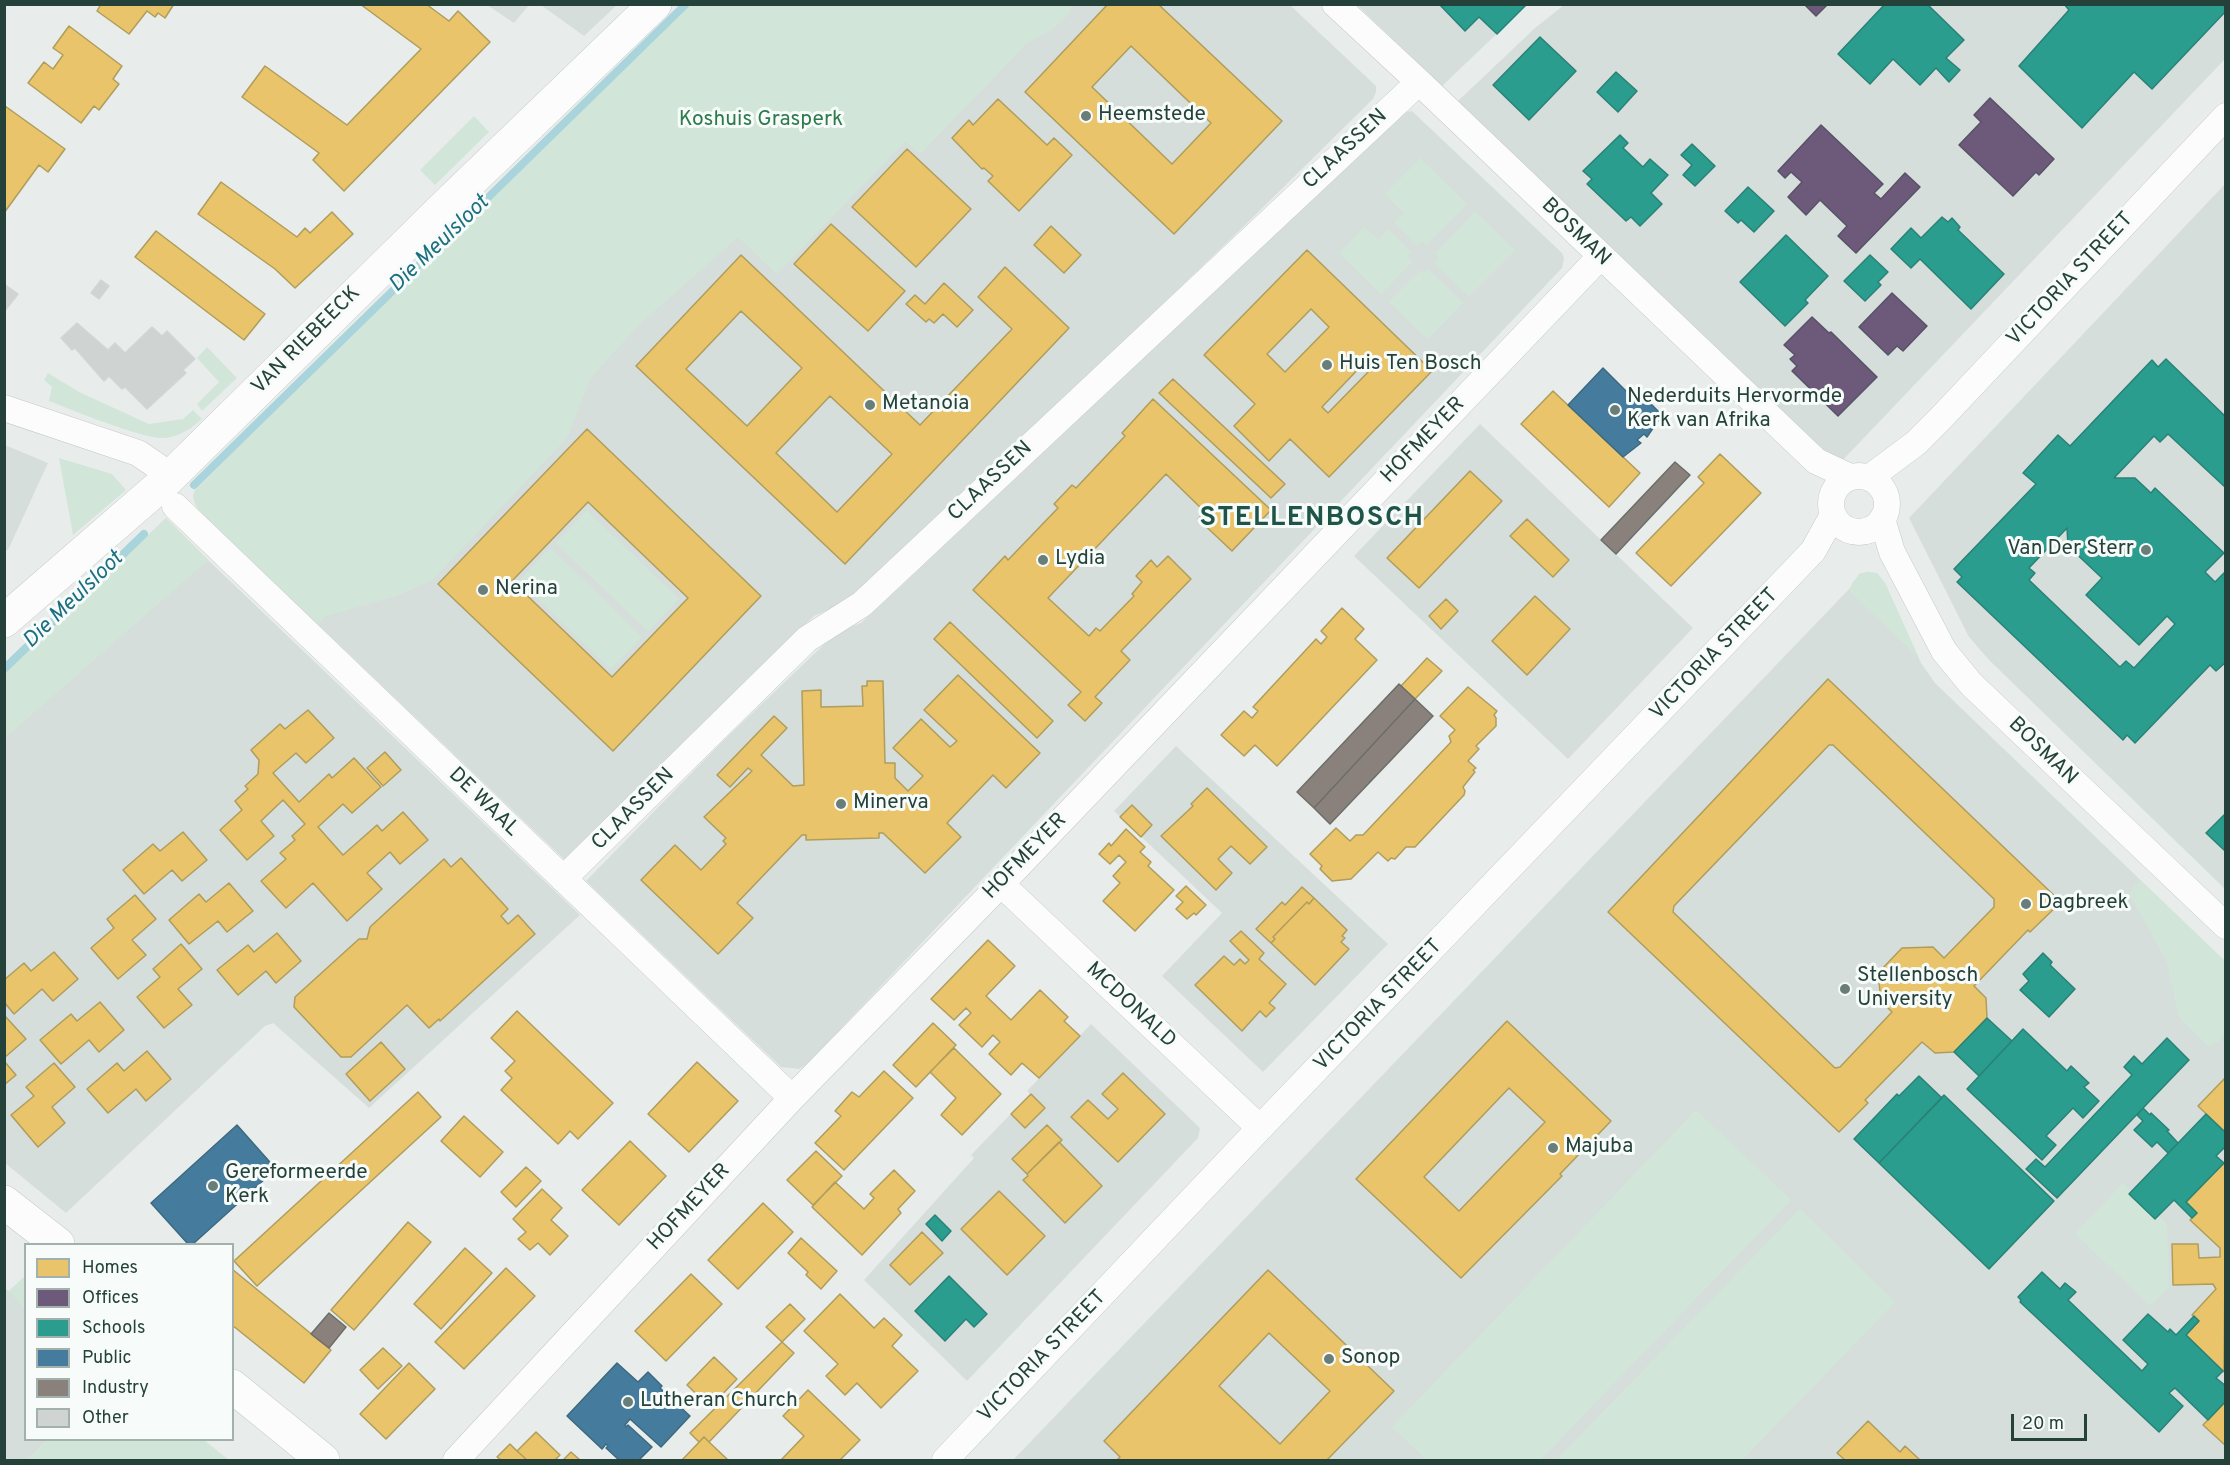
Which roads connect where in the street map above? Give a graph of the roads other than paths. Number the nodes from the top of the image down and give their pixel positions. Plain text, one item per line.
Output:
1 (655, 4) edge
2 (1335, 4) edge
3 (1419, 82) junction
4 (2226, 116) edge
5 (1600, 257) junction
6 (4, 408) edge
7 (1815, 461) junction
8 (1868, 483) junction
9 (172, 493) junction
10 (1833, 506) junction
11 (1868, 527) junction
12 (1813, 552) junction
13 (4, 621) edge
14 (563, 879) junction
15 (1000, 884) junction
16 (2226, 926) edge
17 (792, 1098) junction
18 (1260, 1128) junction
19 (4, 1202) edge
20 (55, 1243) edge
21 (234, 1388) edge
22 (323, 1461) edge
23 (456, 1461) edge
24 (945, 1461) edge

1 - 9 street, VAN RIEBEECK
2 - 3 street, BOSMAN
3 - 5 street, BOSMAN
3 - 14 street, CLAASSEN
4 - 8 street, VICTORIA STREET
5 - 7 street, BOSMAN
5 - 15 street, HOFMEYER
6 - 9 street, DE WAAL
7 - 8 street, BOSMAN
7 - 10 street, BOSMAN
8 - 10 street
8 - 11 street
9 - 13 street, VAN RIEBEECK
9 - 14 street, DE WAAL
10 - 11 street
10 - 12 street, VICTORIA STREET
11 - 12 street, VICTORIA STREET
11 - 16 street, BOSMAN
12 - 18 street, VICTORIA STREET
14 - 17 street, DE WAAL
15 - 17 street, HOFMEYER
15 - 18 street, MCDONALD
17 - 23 street, HOFMEYER
18 - 24 street, VICTORIA STREET
19 - 20 street
21 - 22 street

